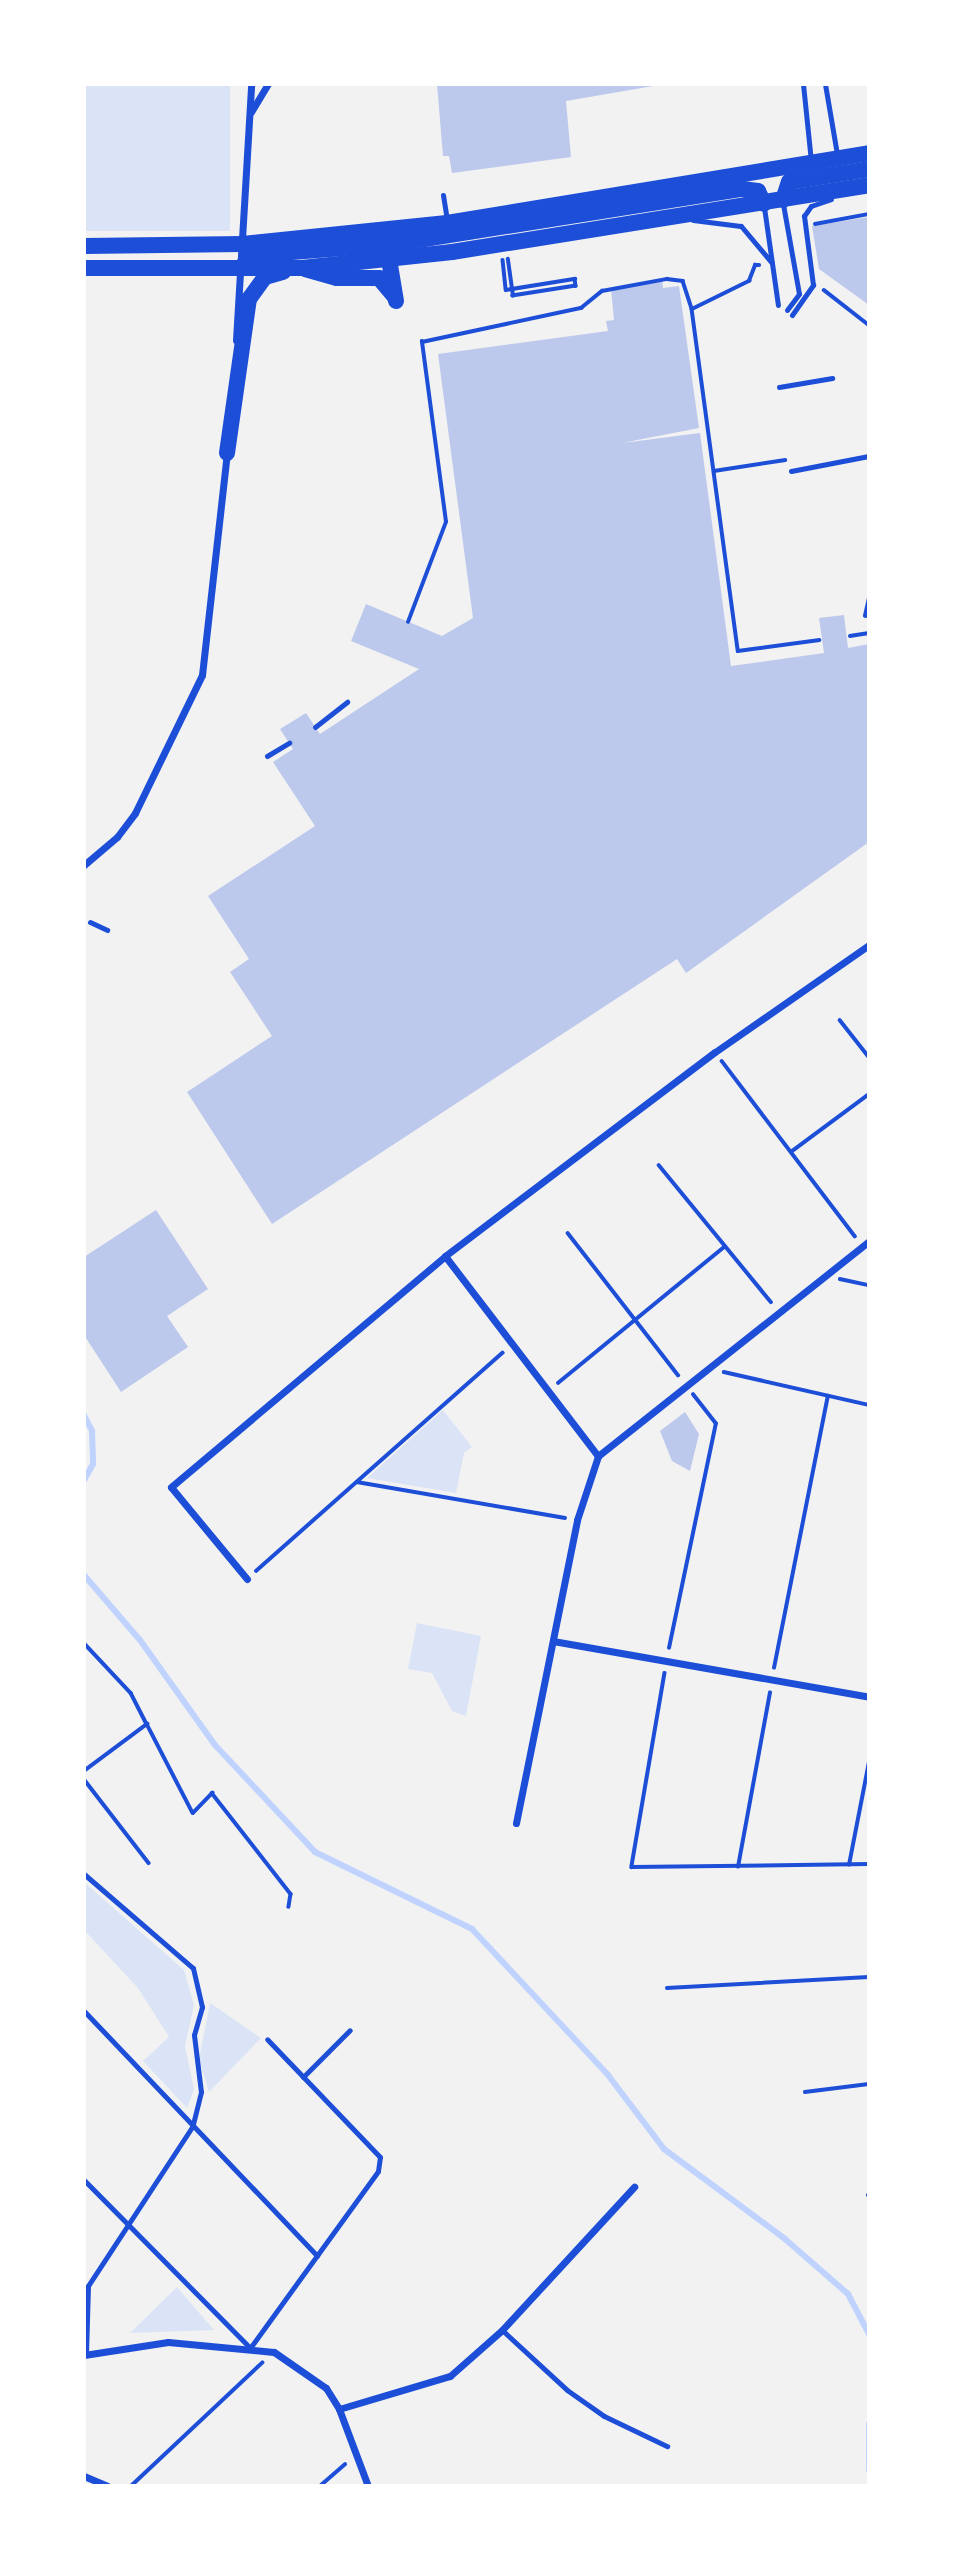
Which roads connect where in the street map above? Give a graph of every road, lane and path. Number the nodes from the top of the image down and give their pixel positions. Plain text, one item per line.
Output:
1 (251, 84) edge
2 (268, 84) edge
3 (803, 84) edge
4 (825, 84) edge
5 (250, 113) junction
6 (869, 153) edge
7 (837, 158) junction
8 (811, 161) junction
9 (869, 169) edge
10 (869, 187) edge
11 (443, 195) dead end
12 (698, 196) junction
13 (783, 201) junction
14 (764, 204) junction
15 (552, 206) junction
16 (869, 214) edge
17 (669, 219) junction
18 (447, 223) junction
19 (809, 226) dead end
20 (243, 244) junction
21 (501, 244) junction
22 (84, 246) edge
23 (391, 251) junction
24 (772, 263) junction
25 (755, 265) dead end
26 (241, 267) junction
27 (84, 268) edge
28 (302, 268) junction
29 (819, 286) dead end
30 (513, 296) dead end
31 (778, 305) dead end
32 (692, 309) junction
33 (869, 325) edge
34 (832, 379) dead end
35 (779, 387) dead end
36 (227, 453) junction
37 (869, 456) edge
38 (791, 471) dead end
39 (869, 598) edge
40 (866, 615) dead end
41 (408, 622) dead end
42 (869, 633) edge
43 (850, 636) dead end
44 (819, 640) dead end
45 (347, 702) dead end
46 (315, 727) dead end
47 (289, 743) dead end
48 (267, 756) dead end
49 (84, 865) edge
50 (90, 922) dead end
51 (107, 930) dead end
52 (869, 945) edge
53 (840, 1020) dead end
54 (715, 1052) junction
55 (869, 1057) edge
56 (869, 1094) edge
57 (791, 1152) junction
58 (659, 1166) dead end
59 (568, 1233) dead end
60 (866, 1243) edge
61 (724, 1247) junction
62 (445, 1256) junction
63 (825, 1276) junction
64 (869, 1285) edge
65 (780, 1313) junction
66 (639, 1319) junction
67 (512, 1344) junction
68 (711, 1370) junction
69 (687, 1387) junction
70 (548, 1391) junction
71 (828, 1395) junction
72 (869, 1405) edge
73 (598, 1456) junction
74 (357, 1482) junction
75 (577, 1520) junction
76 (247, 1579) joint
77 (553, 1641) junction
78 (84, 1643) edge
79 (666, 1664) junction
80 (772, 1680) junction
81 (869, 1698) edge
82 (147, 1724) junction
83 (869, 1762) edge
84 (84, 1771) edge
85 (84, 1779) edge
86 (516, 1823) dead end
87 (149, 1863) dead end
88 (869, 1864) edge
89 (849, 1865) junction
90 (738, 1867) junction
91 (84, 1874) edge
92 (289, 1908) dead end
93 (869, 1977) edge
94 (667, 1989) dead end
95 (84, 2011) edge
96 (350, 2030) dead end
97 (267, 2039) dead end
98 (303, 2077) junction
99 (869, 2084) edge
100 (805, 2092) dead end
101 (192, 2127) junction
102 (84, 2180) edge
103 (634, 2187) dead end
104 (130, 2226) junction
105 (317, 2256) junction
106 (502, 2330) junction
107 (250, 2348) junction
108 (274, 2352) junction
109 (85, 2354) edge
110 (340, 2409) junction
111 (667, 2446) dead end
112 (356, 2454) junction
113 (84, 2476) edge
114 (107, 2486) edge
115 (131, 2486) edge
116 (320, 2486) edge
117 (368, 2486) edge

1 - 5 street
2 - 5 street
3 - 8 lane
4 - 7 lane
5 - 20 street
6 - 7 main road
7 - 8 main road
8 - 15 main road
9 - 13 main road
10 - 13 main road
10 - 13 lane
11 - 18 lane
12 - 14 main road
12 - 15 main road
12 - 23 main road
13 - 14 main road
14 - 17 main road
14 - 24 lane
15 - 18 main road
16 - 19 path
17 - 21 main road
17 - 24 lane
18 - 20 main road
20 - 22 main road
20 - 26 street
21 - 23 main road
21 - 30 path
23 - 26 main road
23 - 28 main road
23 - 28 main road
24 - 31 lane
25 - 32 path
26 - 27 main road
26 - 28 main road
26 - 36 street
28 - 36 main road
29 - 33 path
32 - 41 path
32 - 44 path
34 - 35 lane
36 - 49 street
37 - 38 lane
39 - 40 lane
42 - 43 path
45 - 46 lane
47 - 48 lane
50 - 51 lane
52 - 54 street
53 - 55 path
54 - 57 path
54 - 62 street
56 - 57 path
57 - 60 path
58 - 61 path
59 - 66 path
60 - 63 street
61 - 65 path
61 - 66 path
62 - 67 street
62 - 76 street
63 - 64 path
63 - 65 street
65 - 68 street
66 - 69 path
66 - 70 path
67 - 70 street
67 - 74 path
68 - 69 street
68 - 71 path
69 - 73 street
69 - 79 path
70 - 73 street
71 - 72 path
71 - 80 path
73 - 75 street
74 - 75 path
74 - 76 path
75 - 77 street
77 - 79 street
77 - 86 street
78 - 82 path
79 - 80 street
79 - 90 path
80 - 81 street
80 - 90 path
82 - 84 path
82 - 92 path
83 - 89 path
85 - 87 path
88 - 89 path
89 - 90 path
91 - 101 lane
93 - 94 path
95 - 101 lane
96 - 98 lane
97 - 98 lane
98 - 105 lane
99 - 100 path
101 - 104 lane
101 - 105 lane
102 - 104 lane
103 - 106 street
104 - 107 lane
104 - 109 lane
105 - 107 lane
106 - 110 street
106 - 111 lane
107 - 108 street
107 - 109 street
108 - 110 street
108 - 115 path
110 - 112 street
112 - 116 path
112 - 117 street
113 - 114 street

